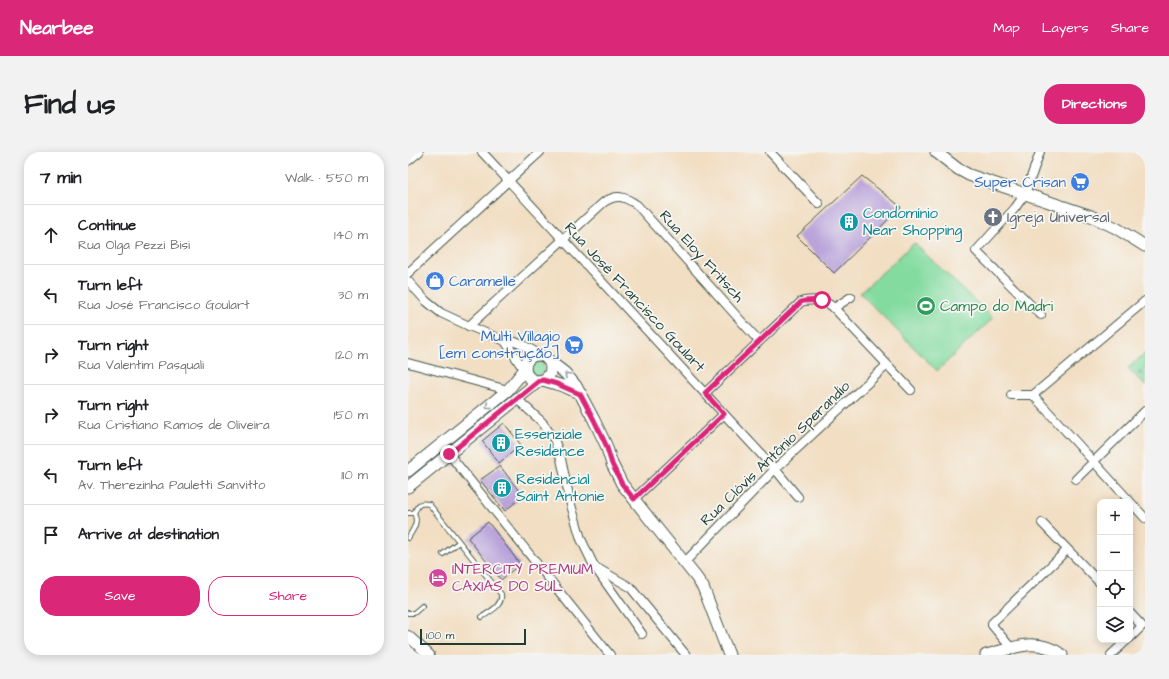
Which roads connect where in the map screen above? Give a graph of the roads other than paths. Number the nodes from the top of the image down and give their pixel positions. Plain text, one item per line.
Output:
1 (419, 152) edge
2 (482, 152) edge
3 (540, 152) edge
4 (770, 152) edge
5 (936, 152) edge
6 (1040, 152) edge
7 (408, 162) edge
8 (508, 181) junction
9 (1025, 194) junction
10 (819, 204) dead end
11 (563, 239) junction
12 (1144, 245) edge
13 (408, 273) edge
14 (408, 281) edge
15 (851, 296) dead end
16 (1145, 301) edge
17 (834, 308) junction
18 (1041, 315) dead end
19 (469, 326) junction
20 (505, 341) junction
21 (759, 341) junction
22 (545, 358) junction
23 (408, 363) edge
24 (887, 365) junction
25 (524, 368) junction
26 (541, 380) junction
27 (508, 390) junction
28 (910, 390) dead end
29 (705, 393) junction
30 (580, 394) junction
31 (1011, 395) dead end
32 (1034, 395) junction
33 (517, 399) junction
34 (1145, 411) edge
35 (724, 414) junction
36 (457, 431) junction
37 (465, 441) junction
38 (449, 454) junction
39 (1093, 462) junction
40 (775, 469) junction
41 (408, 471) edge
42 (1076, 479) dead end
43 (408, 486) edge
44 (798, 497) dead end
45 (634, 499) junction
46 (408, 513) edge
47 (414, 513) junction
48 (1145, 518) edge
49 (1042, 523) dead end
50 (408, 538) edge
51 (459, 542) junction
52 (1067, 550) junction
53 (443, 554) dead end
54 (685, 562) junction
55 (594, 566) junction
56 (1097, 580) edge
57 (422, 606) dead end
58 (408, 613) edge
59 (1133, 616) edge
60 (482, 617) dead end
61 (642, 634) dead end
62 (1133, 635) edge
63 (408, 636) edge
64 (1124, 643) edge
65 (1012, 649) junction
66 (429, 655) edge
67 (610, 655) edge
68 (686, 655) edge
69 (730, 655) edge
70 (986, 655) edge
71 (1062, 655) edge
72 (1111, 655) edge

1 - 7 street
2 - 8 street, Rua José Francisco Goulart
3 - 8 street
4 - 10 street
5 - 9 main road
6 - 9 street
8 - 11 street, Rua José Francisco Goulart
8 - 13 street
9 - 12 main road
9 - 18 street
11 - 19 street
11 - 21 street, Rua Eloy Fritsch
11 - 29 street, Rua José Francisco Goulart
14 - 19 street
15 - 17 street
16 - 32 street
17 - 21 street
17 - 24 street
19 - 20 street
20 - 22 street
20 - 25 street
21 - 29 street
22 - 25 main road
22 - 26 main road
30 -> 22 main road
23 - 27 street
24 - 28 street
24 - 40 street, Rua Clóvis Antônio Sperandio
25 - 26 main road
25 - 27 main road
26 - 30 main road
26 - 33 main road
27 -> 36 main road
29 - 35 street, Rua José Francisco Goulart
30 - 45 main road
31 - 32 street
32 - 39 street
33 - 37 main road
33 - 55 street
34 - 39 street
35 - 40 street, Rua José Francisco Goulart
35 - 45 street
36 - 37 main road
36 - 41 main road
37 - 38 main road
38 - 43 main road
38 - 67 street
39 - 42 street
39 - 48 street
40 - 44 street, Rua José Francisco Goulart
40 - 54 street, Rua Clóvis Antônio Sperandio
45 - 54 main road
46 - 47 lane
47 - 50 lane
47 - 51 lane
49 - 52 street
51 - 53 lane
51 - 60 lane
52 - 56 street
52 - 65 street
54 - 69 main road
55 - 61 street
55 - 68 street
57 - 58 lane
59 - 62 street
63 - 66 street
64 - 72 street
65 - 70 main road
65 - 71 main road

